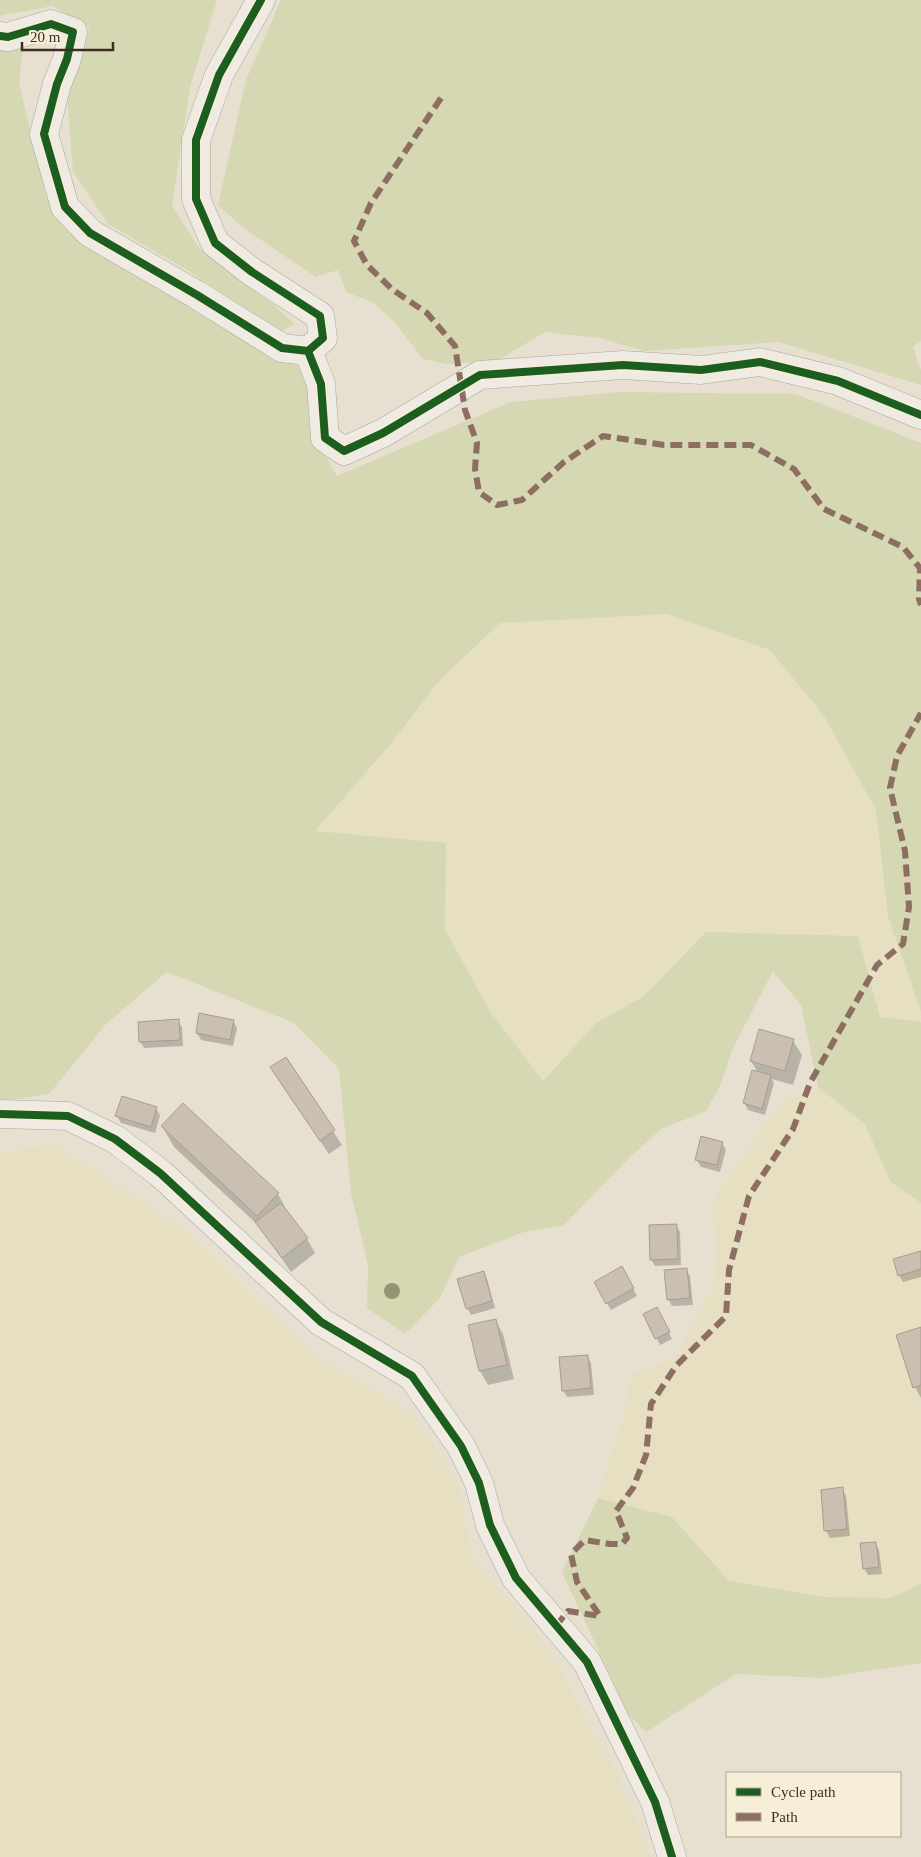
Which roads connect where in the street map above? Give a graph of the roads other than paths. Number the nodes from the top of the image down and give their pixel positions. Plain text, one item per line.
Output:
1 (261, 0) edge
2 (0, 36) edge
3 (308, 351) junction
4 (921, 415) edge
5 (0, 1114) edge
6 (672, 1857) edge

1 - 3 street
2 - 3 street
3 - 4 street
5 - 6 street

